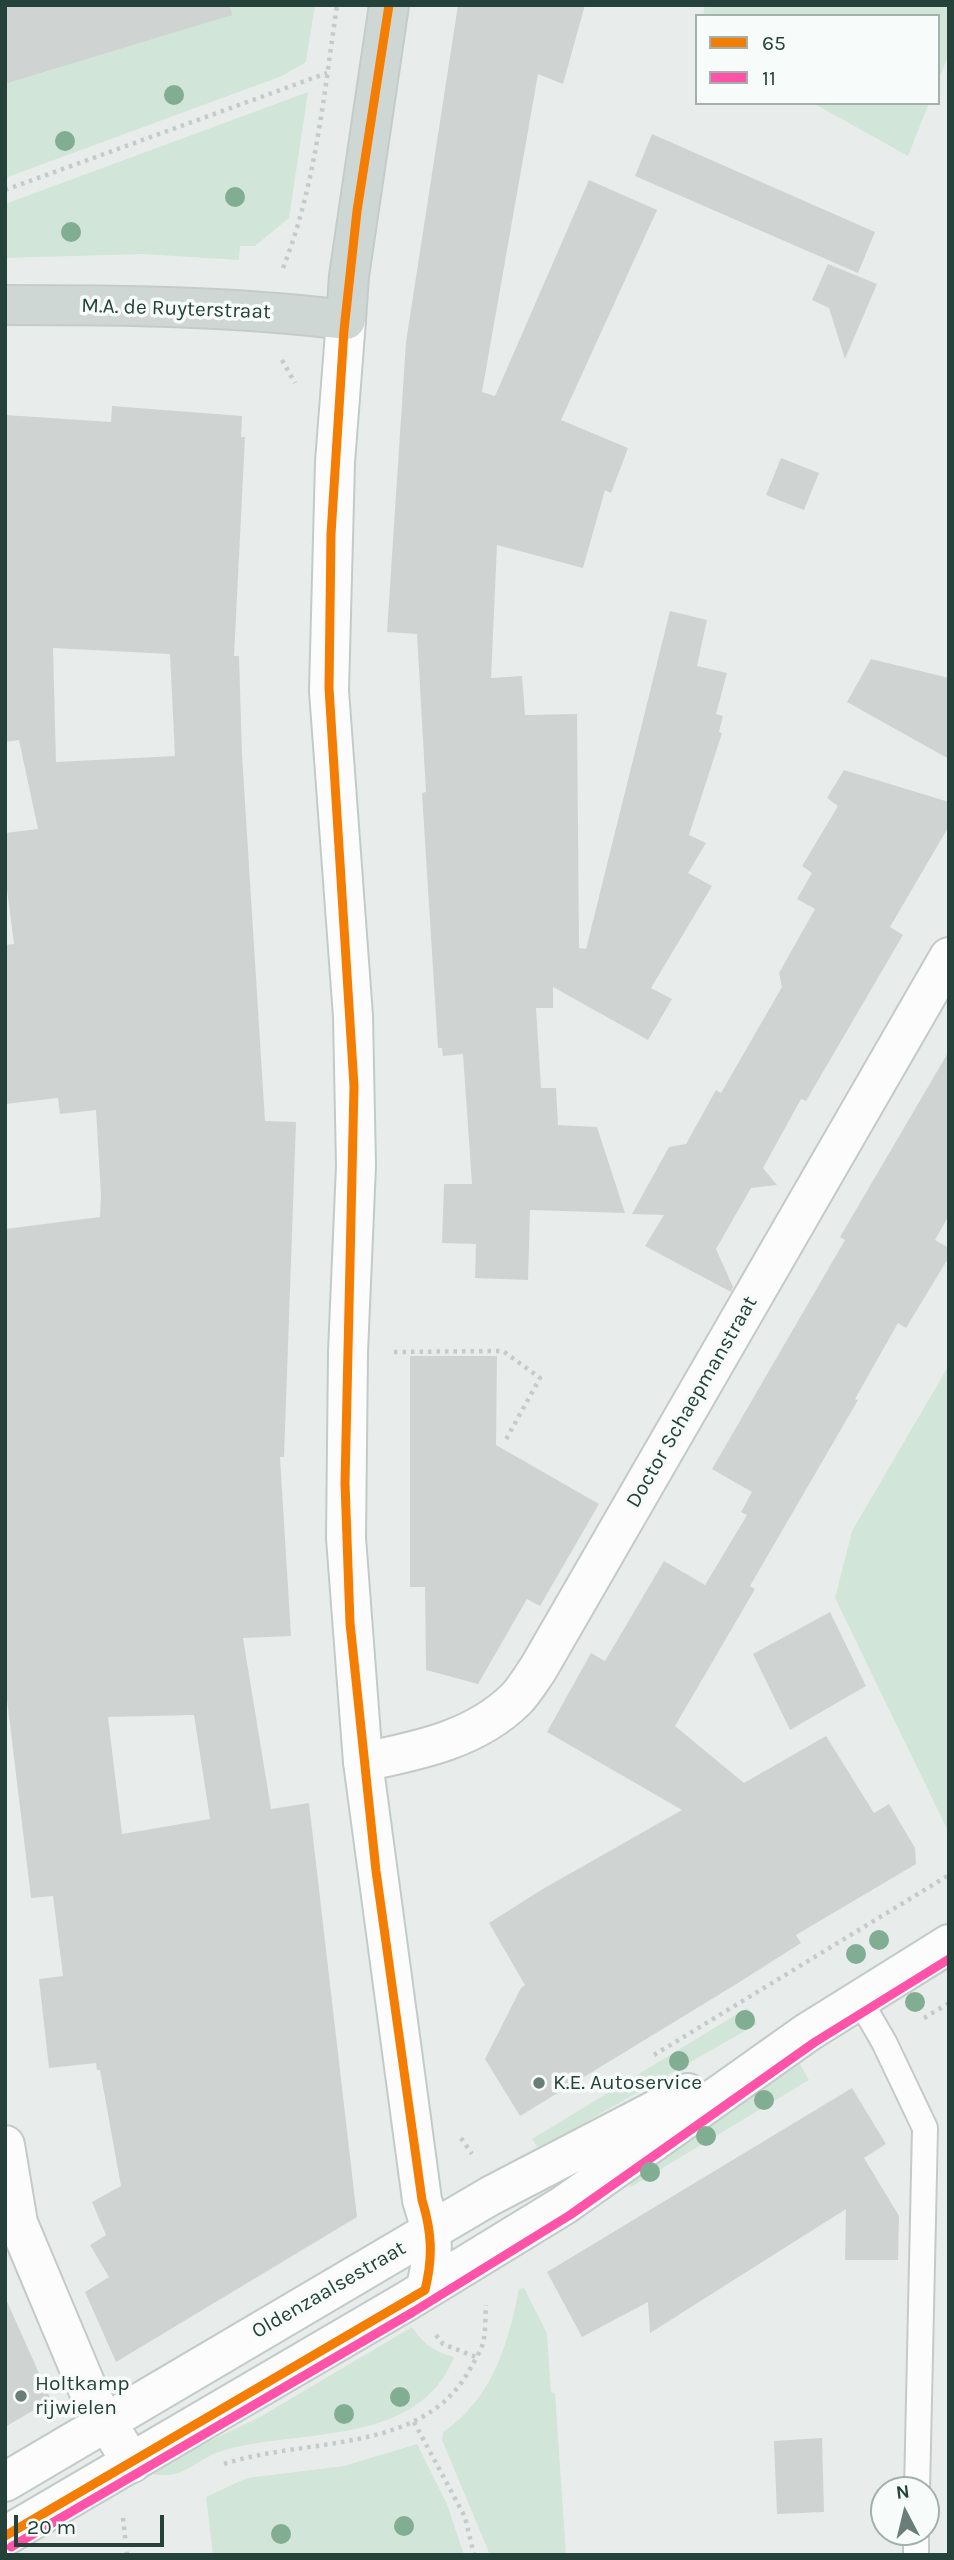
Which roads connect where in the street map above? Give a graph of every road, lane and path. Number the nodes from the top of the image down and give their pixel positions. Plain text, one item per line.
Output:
1 (337, 5) edge
2 (389, 5) edge
3 (327, 73) junction
4 (318, 134) dead end
5 (5, 190) edge
6 (5, 305) edge
7 (346, 320) junction
8 (949, 957) edge
9 (348, 1352) junction
10 (505, 1443) dead end
11 (362, 1762) junction
12 (949, 1944) edge
13 (859, 1999) junction
14 (808, 2032) junction
15 (5, 2145) edge
16 (432, 2230) junction
17 (425, 2290) junction
18 (476, 2357) dead end
19 (106, 2421) junction
20 (414, 2422) junction
21 (132, 2463) junction
22 (217, 2466) dead end
23 (917, 2476) edge
24 (5, 2482) edge
25 (135, 2511) dead end
26 (123, 2517) junction
27 (112, 2524) dead end
28 (5, 2536) edge
29 (127, 2555) edge
30 (474, 2555) edge

1 - 3 path
2 - 7 main road
3 - 4 path
3 - 5 path
6 - 7 main road, M.A. de Ruyterstraat
7 - 9 main road
8 - 11 main road, Doctor Schaepmanstraat
9 - 10 path
9 - 11 main road
11 - 16 main road
12 - 13 main road, Oldenzaalsestraat
13 - 14 main road, Oldenzaalsestraat
13 - 23 lane
14 - 16 main road, Oldenzaalsestraat
14 - 17 main road, Oldenzaalsestraat
15 - 19 main road
16 - 17 main road
16 - 19 main road, Oldenzaalsestraat
17 - 21 main road, Oldenzaalsestraat
18 - 20 path
19 - 21 main road
19 - 24 main road, Oldenzaalsestraat
20 - 22 path
20 - 30 path
21 - 28 main road, Oldenzaalsestraat
25 - 26 path
26 - 27 path
26 - 29 path

